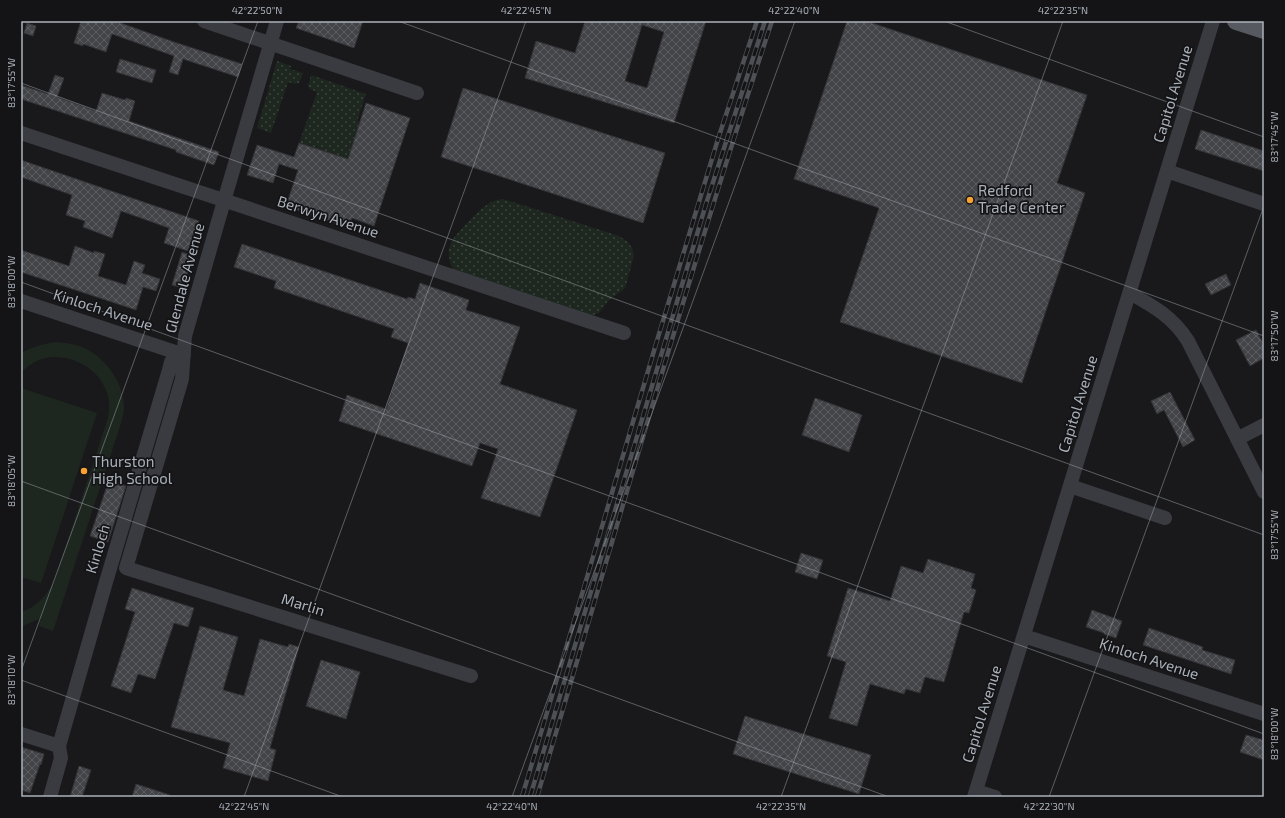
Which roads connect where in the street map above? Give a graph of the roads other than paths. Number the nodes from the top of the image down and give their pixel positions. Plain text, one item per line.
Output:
1 (204, 21) edge
2 (277, 21) edge
3 (1213, 21) edge
4 (1236, 21) edge
5 (1264, 30) edge
6 (271, 43) junction
7 (417, 93) dead end
8 (21, 133) edge
9 (1167, 172) junction
10 (224, 201) junction
11 (1264, 204) edge
12 (1130, 292) junction
13 (21, 301) edge
14 (624, 333) dead end
15 (184, 355) junction
16 (1264, 425) edge
17 (1237, 439) junction
18 (1070, 486) junction
19 (1264, 492) edge
20 (1165, 518) dead end
21 (126, 568) joint
22 (1024, 636) junction
23 (471, 676) dead end
24 (1264, 714) edge
25 (21, 734) edge
26 (59, 746) junction
27 (975, 794) edge
28 (50, 797) edge
29 (995, 797) edge

1 - 6 street
2 - 6 street, Glendale Avenue
3 - 9 street, Capitol Avenue
4 - 5 main road
6 - 7 street
6 - 10 street, Glendale Avenue
8 - 10 street, Berwyn Avenue
9 - 11 street
9 - 12 street, Capitol Avenue
10 - 14 street, Berwyn Avenue
10 - 15 street, Glendale Avenue
12 - 17 street
12 - 18 street, Capitol Avenue
13 - 15 street, Kinloch Avenue
15 - 21 street, Glendale Avenue
15 - 26 street, Kinloch
16 - 17 street
17 - 19 street
18 - 20 street
18 - 22 street, Capitol Avenue
21 - 23 street, Marlin
22 - 24 street, Kinloch Avenue
22 - 27 street, Capitol Avenue
25 - 26 street
26 - 28 street, Kinloch
27 - 29 street

